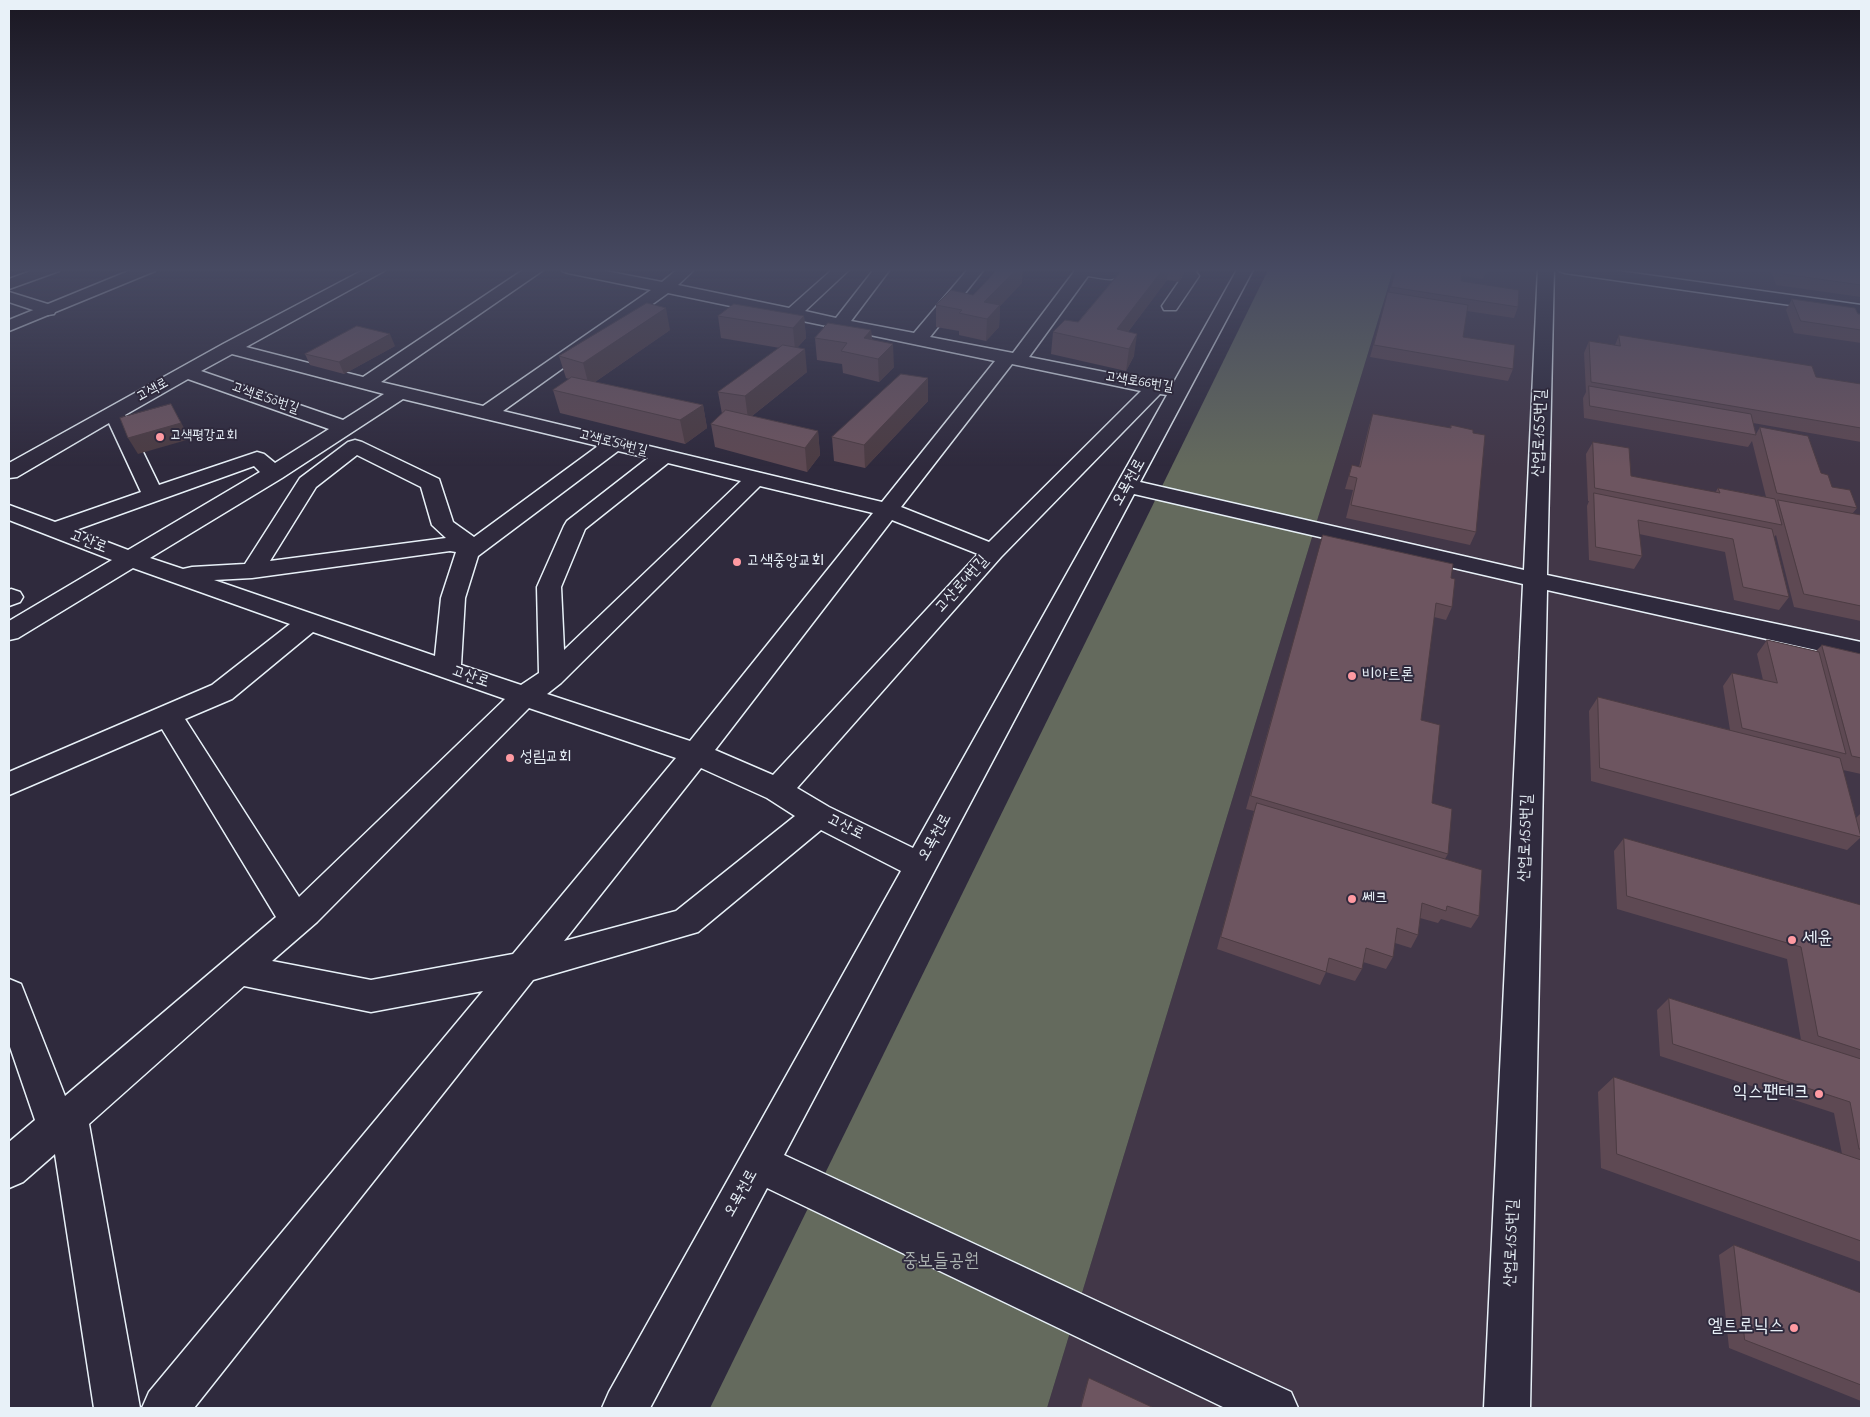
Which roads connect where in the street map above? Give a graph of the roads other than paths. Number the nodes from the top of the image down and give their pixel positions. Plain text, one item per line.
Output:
1 (255, 334) edge
2 (439, 334) edge
3 (600, 334) edge
4 (889, 334) edge
5 (923, 334) edge
6 (1032, 334) edge
7 (1203, 334) edge
8 (1544, 334) edge
9 (918, 340) junction
10 (229, 348) junction
11 (1012, 359) junction
12 (186, 372) junction
13 (366, 384) junction
14 (1168, 389) junction
15 (400, 392) junction
16 (114, 412) junction
17 (488, 413) junction
18 (344, 427) junction
19 (368, 430) junction
20 (614, 444) junction
21 (664, 456) junction
22 (9, 472) edge
23 (274, 473) junction
24 (756, 478) junction
25 (1128, 486) junction
26 (153, 495) junction
27 (888, 510) junction
28 (9, 512) edge
29 (54, 530) junction
30 (474, 547) junction
31 (993, 552) junction
32 (130, 559) junction
33 (252, 571) junction
34 (178, 575) junction
35 (1536, 580) junction
36 (309, 622) junction
37 (9, 632) edge
38 (1861, 651) edge
39 (447, 670) junction
40 (552, 677) junction
41 (525, 696) junction
42 (168, 715) junction
43 (696, 754) junction
44 (9, 784) edge
45 (777, 790) junction
46 (818, 815) junction
47 (921, 866) junction
48 (296, 920) junction
49 (522, 968) junction
50 (238, 970) junction
51 (9, 995) edge
52 (63, 1122) junction
53 (758, 1163) junction
54 (9, 1168) edge
55 (117, 1408) edge
56 (165, 1408) edge
57 (624, 1408) edge
58 (1275, 1408) edge
59 (1507, 1408) edge

1 - 10 street, 고색로
2 - 13 street
3 - 17 street
4 - 9 street, 고색로66번길
5 - 9 street
6 - 11 street
7 - 14 street, 오목천로
8 - 35 street, 산업로155번길
9 - 11 street, 고색로66번길
10 - 12 street, 고색로
10 - 13 street, 고색로54번길
11 - 14 street, 고색로66번길
11 - 27 street
12 - 16 street, 고색로
12 - 18 street, 고색로50번길
13 - 15 street, 고색로54번길
14 - 25 street, 오목천로
14 - 31 street, 고산로4번길
15 - 17 street, 고색로54번길
15 - 19 street
16 - 22 street, 고색로
16 - 26 street
17 - 20 street, 고색로54번길
18 - 19 street
18 - 23 street
19 - 30 street
19 - 33 street
20 - 21 street, 고색로54번길
20 - 30 street
21 - 24 street, 고색로54번길
21 - 40 street
23 - 26 street
23 - 32 street
24 - 27 street, 고색로54번길
24 - 40 street
25 - 35 street
25 - 47 street, 오목천로
26 - 29 street
27 - 31 street, 고색로54번길
27 - 43 street
28 - 29 street, 고산로
29 - 32 street, 고산로
30 - 33 street
30 - 39 street
31 - 45 street, 고산로4번길
32 - 34 street, 고산로
32 - 37 street
33 - 34 street
34 - 36 street, 고산로
35 - 38 street
35 - 59 street, 산업로155번길
36 - 39 street, 고산로
36 - 42 street
39 - 41 street, 고산로
40 - 41 street
41 - 43 street, 고산로
41 - 48 street
42 - 44 street
42 - 48 street
43 - 45 street, 고산로
43 - 49 street
45 - 46 street, 고산로
46 - 47 street, 고산로
46 - 49 street
47 - 53 street, 오목천로
48 - 50 street
49 - 50 street
49 - 56 street
50 - 52 street
51 - 52 street
52 - 54 street
52 - 55 street
53 - 57 street, 오목천로
53 - 58 street

